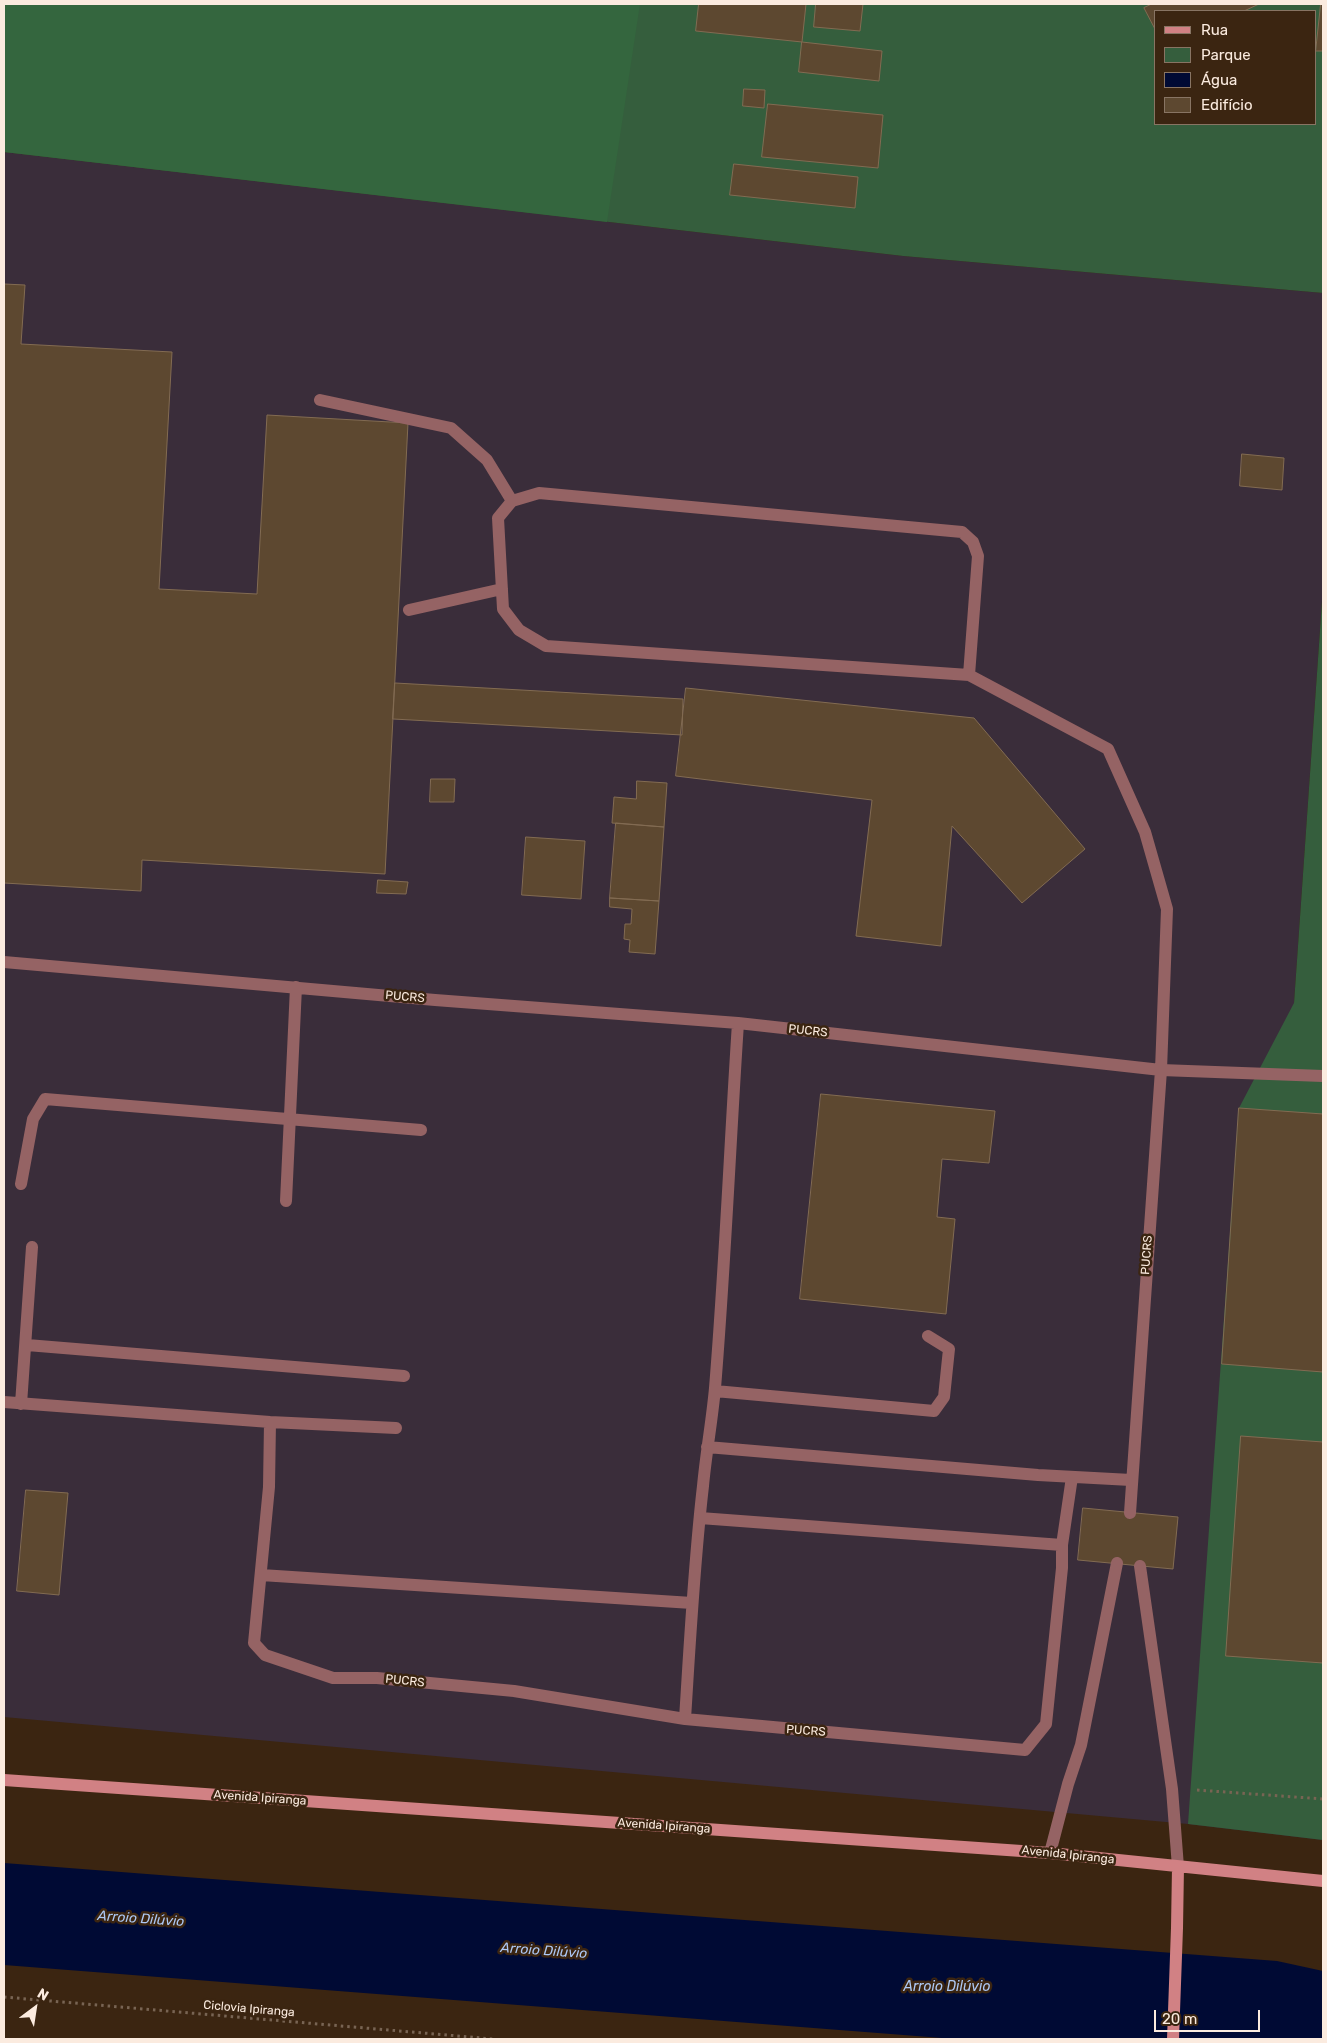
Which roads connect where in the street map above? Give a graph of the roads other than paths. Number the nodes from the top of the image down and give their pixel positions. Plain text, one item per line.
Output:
1 (320, 400) dead end
2 (512, 501) junction
3 (502, 589) junction
4 (409, 610) dead end
5 (968, 675) junction
6 (7, 960) edge
7 (296, 987) junction
8 (738, 1023) junction
9 (1160, 1070) junction
10 (1323, 1076) edge
11 (289, 1119) junction
12 (421, 1130) dead end
13 (22, 1184) dead end
14 (286, 1201) dead end
15 (32, 1247) dead end
16 (928, 1336) dead end
17 (27, 1345) junction
18 (404, 1376) dead end
19 (714, 1391) junction
20 (4, 1402) edge
21 (21, 1404) junction
22 (270, 1422) junction
23 (396, 1428) dead end
24 (707, 1447) junction
25 (1072, 1477) junction
26 (1131, 1480) junction
27 (1130, 1512) dead end
28 (700, 1518) junction
29 (1062, 1545) junction
30 (1117, 1563) dead end
31 (1140, 1566) dead end
32 (261, 1575) junction
33 (692, 1603) junction
34 (685, 1719) junction
35 (4, 1780) edge
36 (1050, 1853) junction
37 (1178, 1867) junction
38 (1323, 1881) edge
39 (1173, 2039) edge

1 - 2 lane
2 - 3 lane
2 - 5 lane
3 - 4 lane
3 - 5 lane
5 - 9 lane
6 - 7 lane, PUCRS
7 - 8 lane, PUCRS
7 - 11 lane
8 - 9 lane, PUCRS
8 - 19 lane
9 - 10 lane
9 - 26 lane, PUCRS
11 - 12 lane
11 - 13 lane
11 - 14 lane
15 - 17 lane
16 - 19 lane
17 - 18 lane
17 - 21 lane
19 - 24 lane
20 - 21 lane
21 - 22 lane
22 - 23 lane
22 - 32 lane, PUCRS
24 - 25 lane
24 - 28 lane
25 - 26 lane
25 - 29 lane
26 - 27 lane, PUCRS
28 - 29 lane
28 - 33 lane
29 - 34 lane, PUCRS
30 - 36 lane
31 - 37 lane
32 - 33 lane
32 - 34 lane, PUCRS
33 - 34 lane
35 - 36 main road, Avenida Ipiranga
36 - 37 main road, Avenida Ipiranga
37 - 38 main road, Avenida Ipiranga
37 - 39 main road

